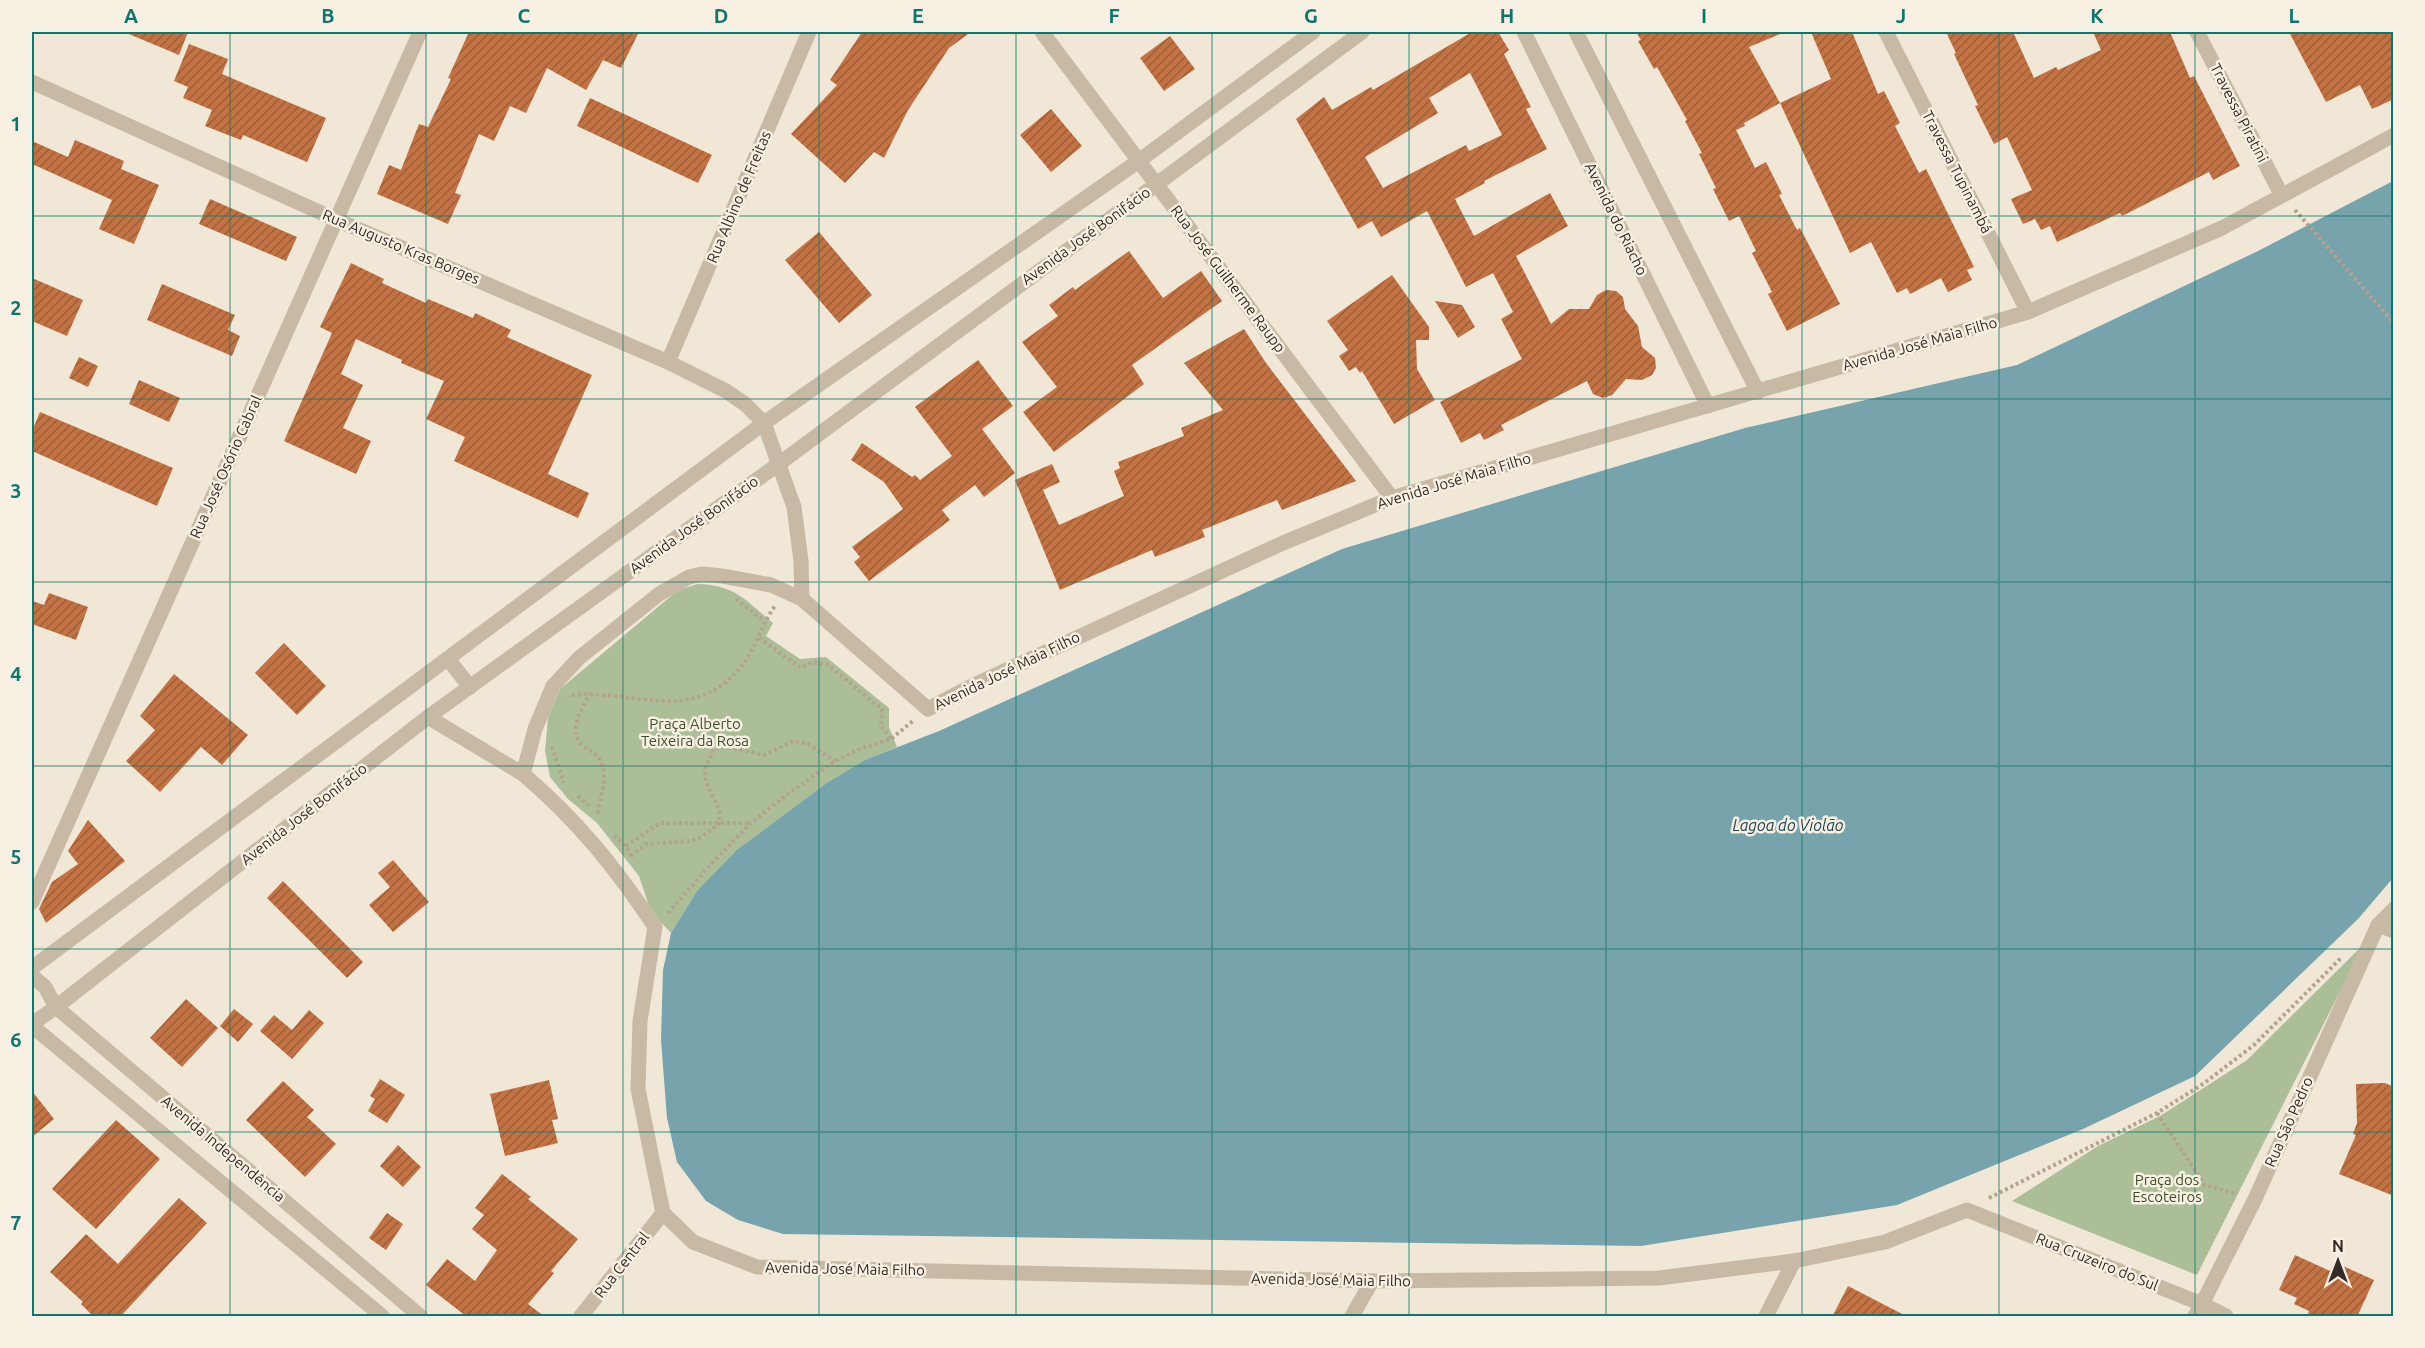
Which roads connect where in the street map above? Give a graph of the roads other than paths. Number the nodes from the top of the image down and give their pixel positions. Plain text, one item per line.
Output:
1 (420, 32) edge
2 (809, 32) edge
3 (1042, 32) edge
4 (1313, 32) edge
5 (1362, 32) edge
6 (1524, 32) edge
7 (1576, 32) edge
8 (1886, 32) edge
9 (2197, 32) edge
10 (32, 82) edge
11 (2394, 135) edge
12 (1140, 160) junction
13 (1157, 184) junction
14 (2281, 194) junction
15 (337, 219) junction
16 (2028, 312) junction
17 (668, 362) junction
18 (1758, 392) junction
19 (1708, 406) junction
20 (764, 423) junction
21 (780, 463) junction
22 (1392, 498) junction
23 (802, 599) junction
24 (448, 659) junction
25 (470, 687) junction
26 (428, 717) junction
27 (523, 774) junction
28 (32, 902) edge
29 (2394, 909) edge
30 (2378, 925) junction
31 (2394, 931) edge
32 (32, 968) edge
33 (32, 976) edge
34 (56, 1007) junction
35 (32, 1025) edge
36 (1966, 1210) joint
37 (663, 1213) junction
38 (314, 1227) junction
39 (295, 1245) junction
40 (1794, 1261) junction
41 (1372, 1281) junction
42 (2199, 1310) edge
43 (382, 1317) edge
44 (420, 1317) edge
45 (581, 1317) edge
46 (1352, 1317) edge
47 (1766, 1317) edge
48 (2226, 1317) edge

1 - 15 street, Rua José Osório Cabral
2 - 17 street, Rua Albino de Freitas
3 - 12 street, Rua José Guilherme Raupp
4 - 12 street, Avenida José Bonifácio
5 - 13 street, Avenida José Bonifácio
6 - 19 street, Avenida do Riacho
7 - 18 street
8 - 16 street, Travessa Tupinambá
9 - 14 street, Travessa Piratini
10 - 15 street, Rua Augusto Kras Borges
11 - 14 street, Avenida José Maia Filho
12 - 13 street, Rua José Guilherme Raupp
12 - 20 street, Avenida José Bonifácio
13 - 21 street, Avenida José Bonifácio
13 - 22 street, Rua José Guilherme Raupp
14 - 16 street, Avenida José Maia Filho
15 - 17 street, Rua Augusto Kras Borges
15 - 28 street, Rua José Osório Cabral
16 - 18 street, Avenida José Maia Filho
17 - 20 street, Rua Augusto Kras Borges
18 - 19 street, Avenida José Maia Filho
19 - 22 street, Avenida José Maia Filho
20 - 21 street
20 - 24 street, Avenida José Bonifácio
21 - 23 street
21 - 25 street, Avenida José Bonifácio
22 - 23 street, Avenida José Maia Filho
23 - 27 street, Avenida José Maia Filho
24 - 25 street
24 - 32 street, Avenida José Bonifácio
25 - 26 street, Avenida José Bonifácio
26 - 27 street
26 - 34 street, Avenida José Bonifácio
27 - 37 street
29 - 30 street
30 - 31 street
30 - 42 street, Rua São Pedro
33 - 34 street, Avenida Independência
34 - 35 street, Avenida José Bonifácio
34 - 38 street, Avenida Independência
35 - 39 street, Avenida Independência
36 - 40 street, Avenida José Maia Filho
36 - 42 street, Rua Cruzeiro do Sul
37 - 41 street, Avenida José Maia Filho
37 - 45 street, Rua Central
38 - 39 street
38 - 44 street, Avenida Independência
39 - 43 street, Avenida Independência
40 - 41 street, Avenida José Maia Filho
40 - 47 street
41 - 46 street
42 - 48 street, Rua Cruzeiro do Sul

